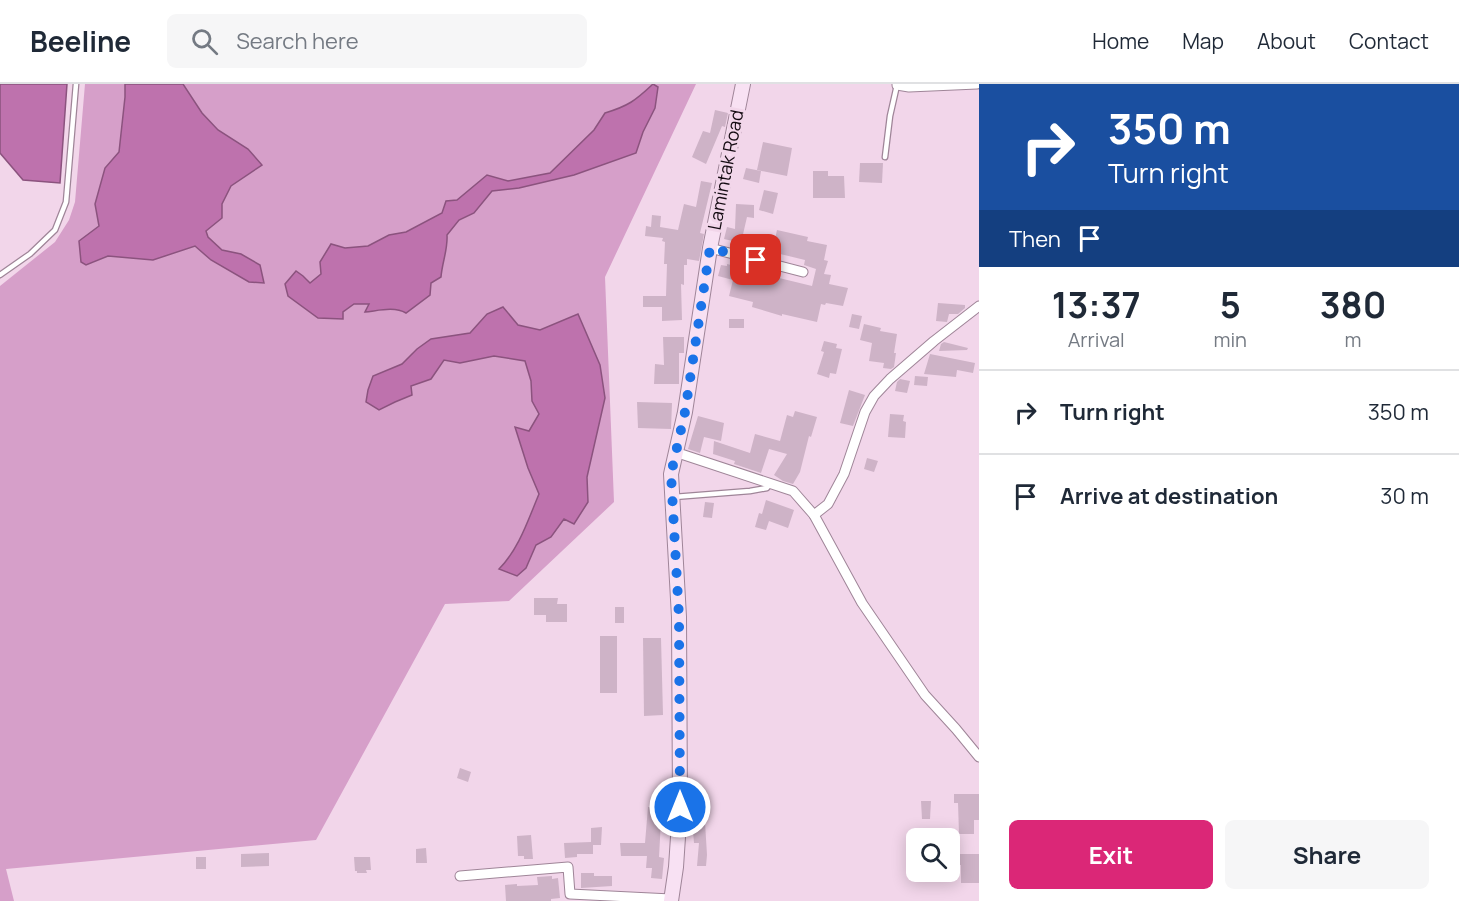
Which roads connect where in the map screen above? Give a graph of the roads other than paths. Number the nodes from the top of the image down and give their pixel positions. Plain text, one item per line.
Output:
1 (76, 84) edge
2 (743, 84) edge
3 (977, 84) edge
4 (897, 85) edge
5 (885, 157) dead end
6 (710, 248) junction
7 (803, 272) dead end
8 (0, 275) edge
9 (979, 306) edge
10 (675, 452) junction
11 (770, 484) junction
12 (673, 497) junction
13 (814, 515) junction
14 (979, 757) edge
15 (460, 876) dead end
16 (671, 900) edge

1 - 8 lane
2 - 6 main road, Lamintak Road
3 - 4 street
4 - 5 lane
6 - 7 street
6 - 10 main road, Lamintak Road
9 - 13 street
10 - 11 street
10 - 12 main road, Lamintak Road
11 - 12 lane
11 - 13 street
12 - 16 main road, Lamintak Road
13 - 14 street
15 - 16 street

